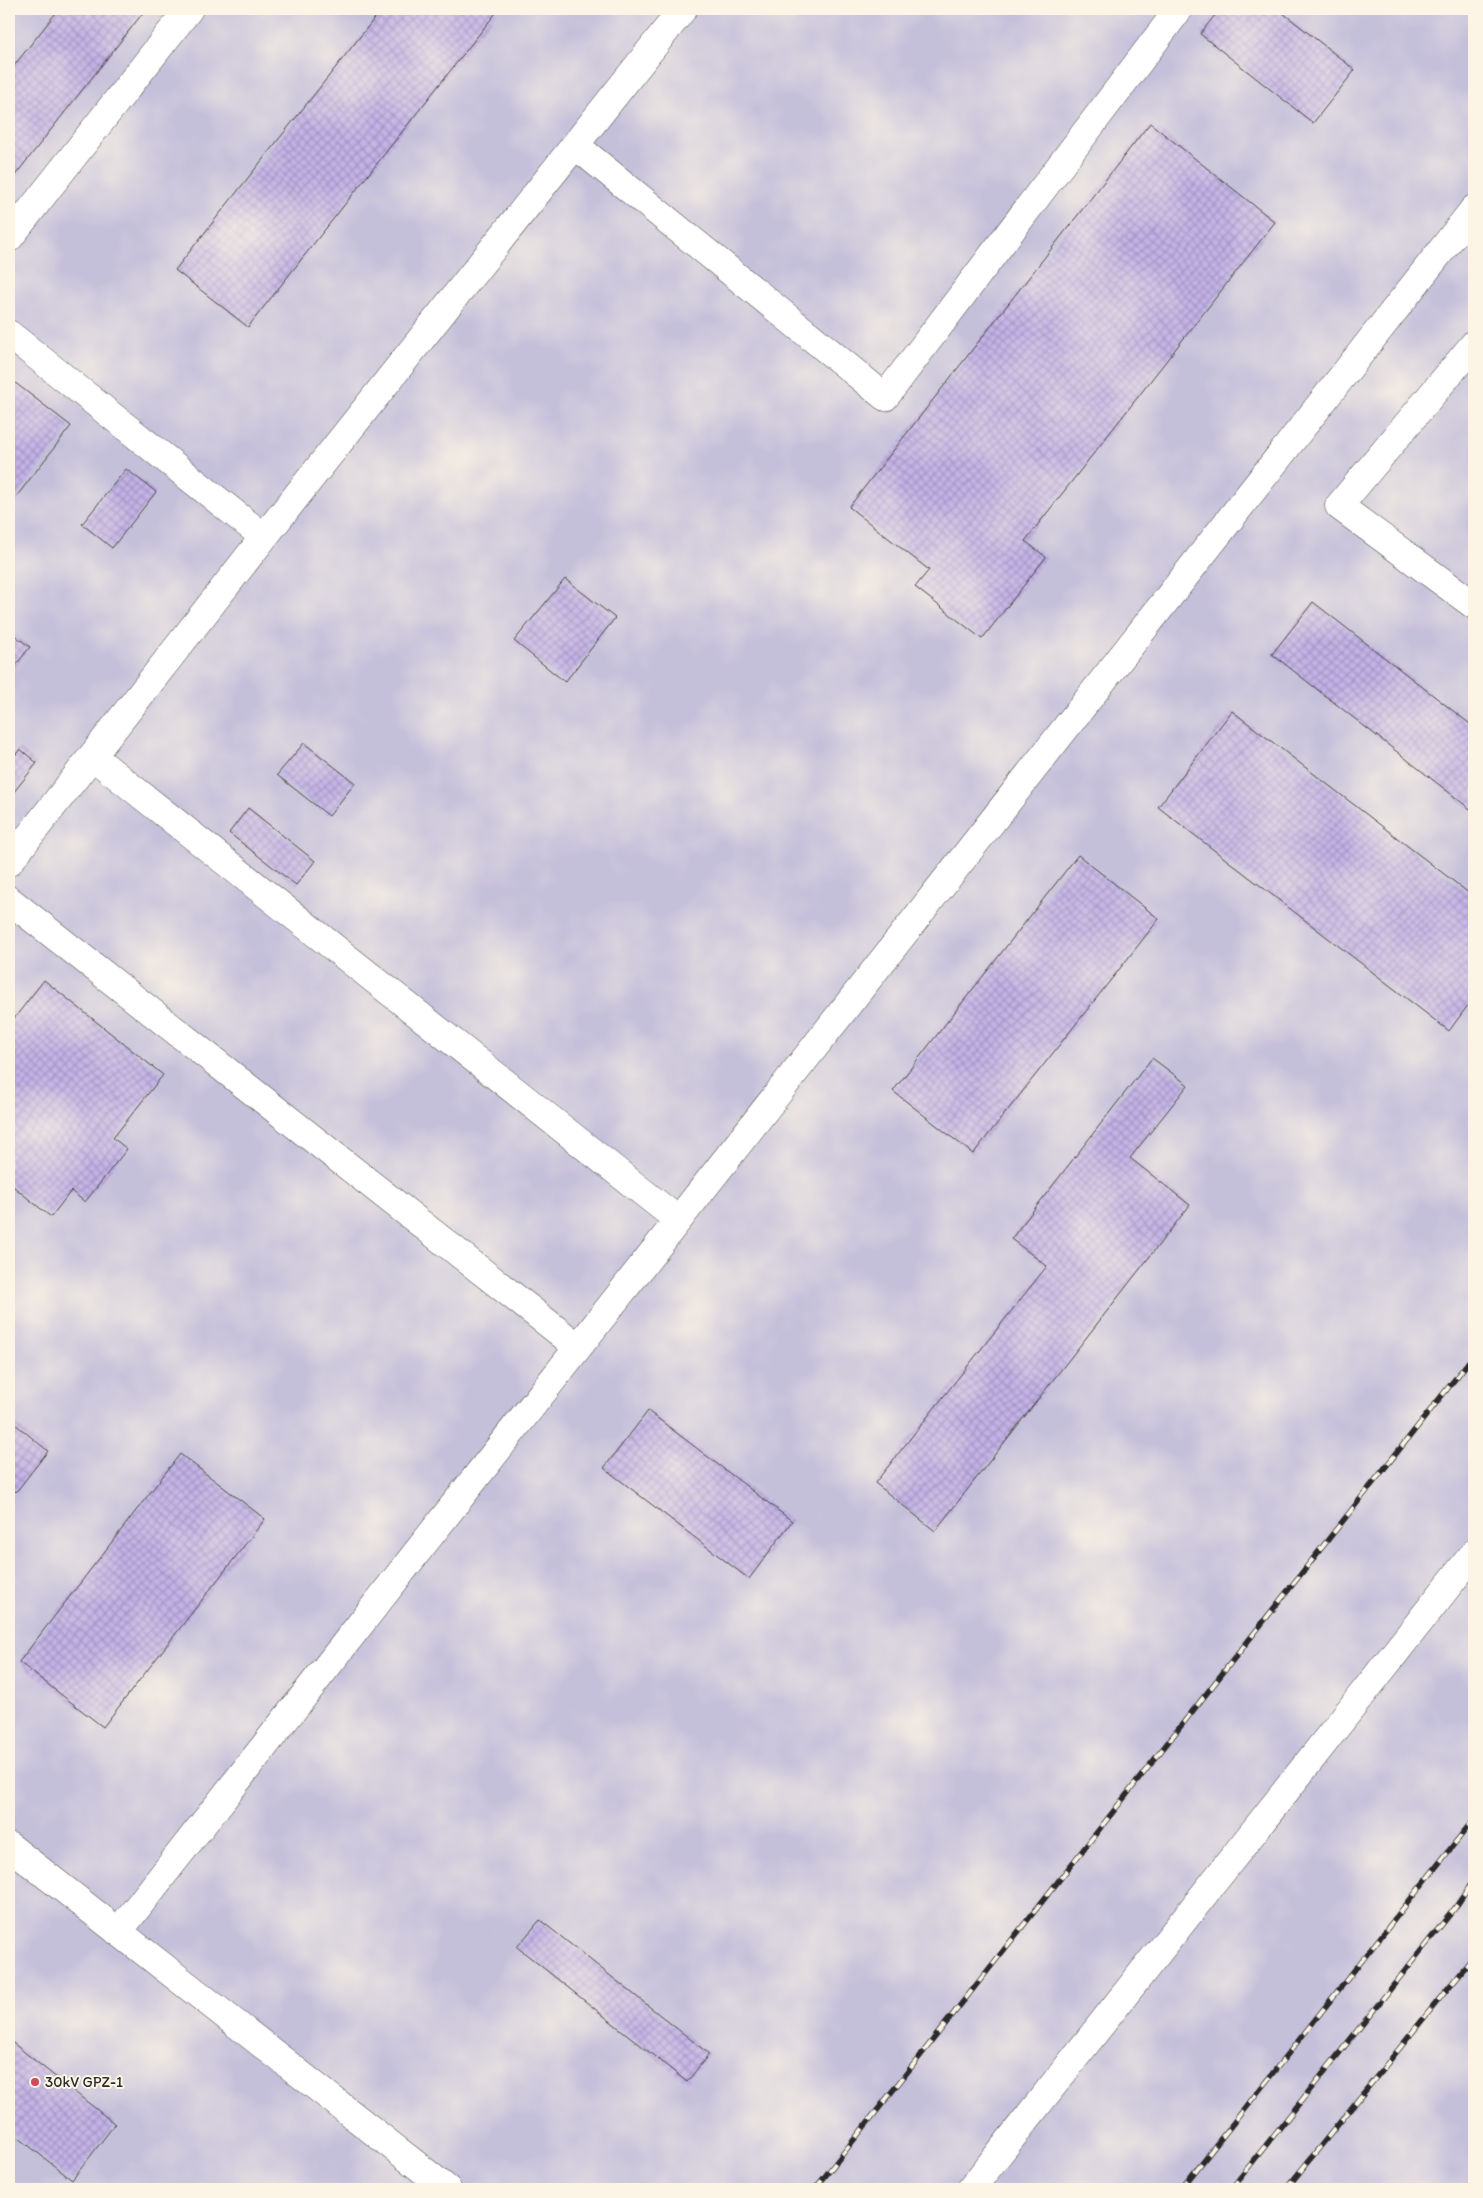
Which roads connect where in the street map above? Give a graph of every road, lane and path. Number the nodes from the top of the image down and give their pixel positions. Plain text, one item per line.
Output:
1 (189, 9) edge
2 (683, 9) edge
3 (1179, 9) edge
4 (575, 145) junction
5 (1474, 209) edge
6 (9, 238) edge
7 (9, 334) edge
8 (1474, 344) edge
9 (264, 537) junction
10 (1474, 605) edge
11 (92, 756) junction
12 (9, 862) edge
13 (9, 900) edge
14 (678, 1220) junction
15 (578, 1347) junction
16 (1474, 1553) edge
17 (9, 1846) edge
18 (118, 1932) junction
19 (447, 2189) edge
20 (971, 2189) edge

1 - 6 lane
2 - 4 lane
3 - 4 lane
4 - 9 lane
5 - 14 lane
7 - 9 lane
8 - 10 lane
9 - 11 lane
11 - 12 lane
11 - 14 lane
13 - 15 lane
14 - 15 lane
15 - 18 lane
16 - 20 lane
17 - 18 lane
18 - 19 lane

